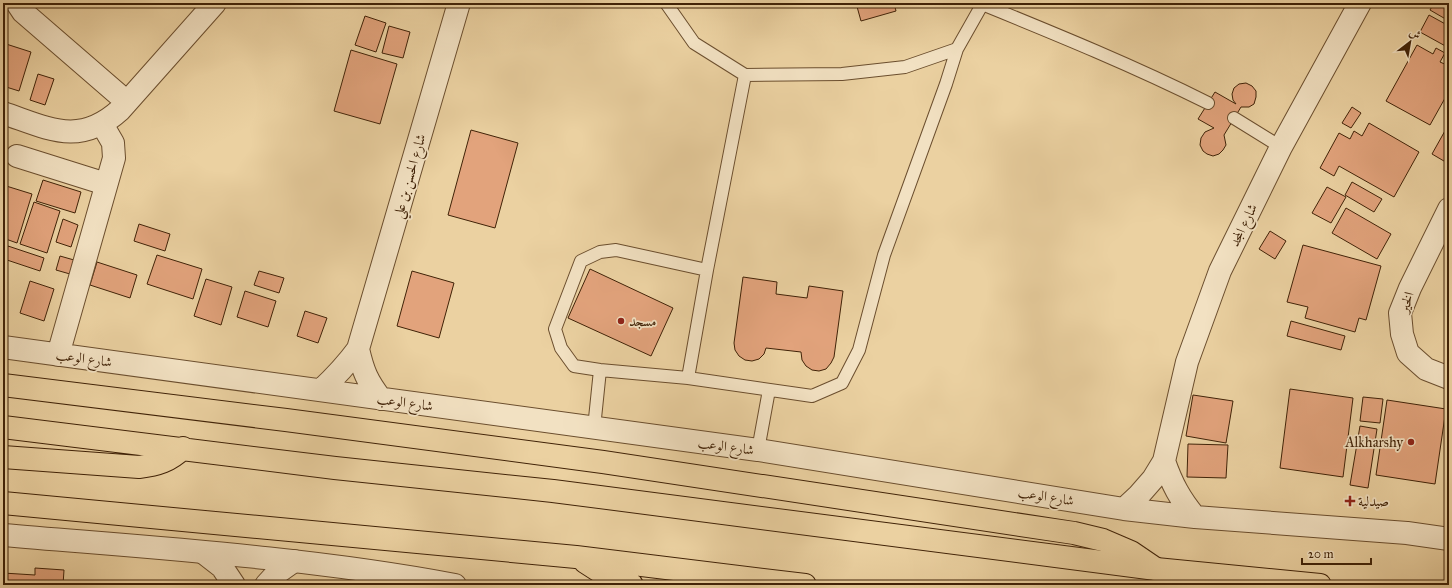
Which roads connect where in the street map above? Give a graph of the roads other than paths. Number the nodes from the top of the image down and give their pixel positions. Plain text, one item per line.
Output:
1 (17, 3) edge
2 (215, 3) edge
3 (459, 3) edge
4 (666, 3) edge
5 (1360, 3) edge
6 (982, 4) edge
7 (957, 49) junction
8 (745, 76) junction
9 (127, 102) junction
10 (1208, 103) dead end
11 (3, 113) edge
12 (1234, 118) dead end
13 (102, 124) junction
14 (1281, 147) junction
15 (17, 156) dead end
16 (106, 184) junction
17 (1449, 209) edge
18 (706, 270) junction
19 (3, 347) edge
20 (358, 349) junction
21 (58, 355) junction
22 (600, 370) junction
23 (688, 378) junction
24 (1449, 378) edge
25 (3, 385) edge
26 (321, 390) junction
27 (768, 390) junction
28 (382, 399) junction
29 (3, 427) edge
30 (594, 428) junction
31 (183, 448) junction
32 (758, 450) junction
33 (3, 457) edge
34 (1164, 461) junction
35 (3, 503) edge
36 (1124, 509) junction
37 (1195, 517) junction
38 (3, 535) edge
39 (1449, 539) edge
40 (204, 553) junction
41 (576, 557) junction
42 (294, 561) junction
43 (1156, 569) junction
44 (234, 585) edge
45 (266, 585) edge
46 (455, 585) edge
47 (632, 585) edge
48 (805, 585) edge
49 (1320, 585) edge

1 - 9 street
2 - 9 street
3 - 20 street, شارع الحسن بن علي
4 - 8 lane
5 - 14 street, شارع المجد
6 - 7 lane
6 - 10 lane
7 - 8 lane
7 - 27 lane
8 - 18 lane
9 - 13 street
11 - 13 street
12 - 14 lane
13 - 16 street
14 - 34 street, شارع المجد
15 - 16 street
16 - 21 street
17 - 24 street, الخير
18 - 22 lane
18 - 23 lane
19 - 21 street, شارع الوعب
20 - 26 street, شارع الحسن بن علي
20 - 28 street, شارع الحسن بن علي
21 - 26 street, شارع الوعب
22 - 23 lane
22 - 30 lane
23 - 27 lane
25 - 43 main road
26 - 28 street, شارع الوعب
27 - 32 lane
28 - 30 street, شارع الوعب
29 - 31 main road
30 - 32 street, شارع الوعب
31 - 33 main road
31 - 43 main road
32 - 36 street, شارع الوعب
34 - 36 street, شارع المجد
34 - 37 street
35 - 41 main road
36 - 37 street, شارع الوعب
37 - 39 street, شارع الوعب
38 - 40 street
40 - 42 street
40 - 44 street
41 - 47 main road
41 - 48 main road
42 - 45 street
42 - 46 street
43 - 49 main road

